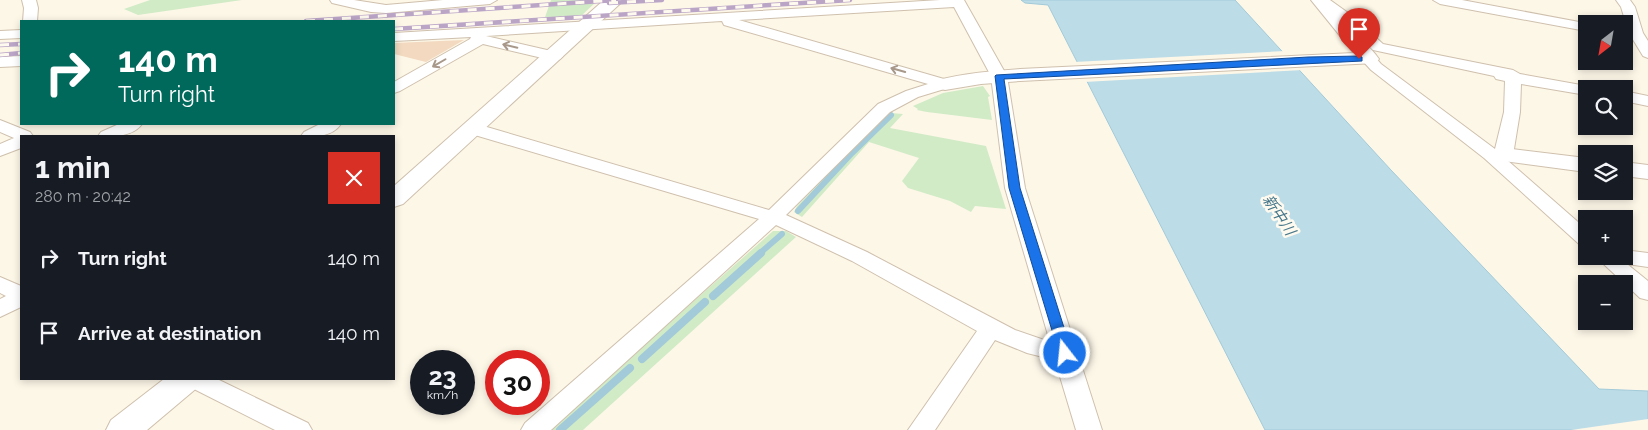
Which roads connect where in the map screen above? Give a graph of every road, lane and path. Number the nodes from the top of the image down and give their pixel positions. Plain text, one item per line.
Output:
1 (29, 0) edge
2 (337, 0) edge
3 (490, 0) edge
4 (615, 0) edge
5 (1320, 0) edge
6 (1440, 0) edge
7 (1623, 0) edge
8 (957, 1) edge
9 (391, 4) edge
10 (715, 18) junction
11 (30, 20) edge
12 (358, 20) edge
13 (590, 25) junction
14 (1578, 26) edge
15 (467, 32) junction
16 (20, 34) edge
17 (0, 36) edge
18 (395, 36) edge
19 (1636, 36) edge
20 (481, 39) junction
21 (1648, 53) edge
22 (555, 56) junction
23 (1369, 59) junction
24 (20, 61) edge
25 (0, 62) edge
26 (1000, 76) junction
27 (1514, 78) junction
28 (945, 84) junction
29 (395, 87) edge
30 (1578, 89) edge
31 (1633, 98) edge
32 (1648, 101) edge
33 (0, 125) edge
34 (131, 125) edge
35 (330, 125) edge
36 (474, 129) junction
37 (22, 135) edge
38 (108, 135) edge
39 (312, 135) edge
40 (20, 141) edge
41 (0, 151) edge
42 (1497, 154) junction
43 (1578, 164) edge
44 (1633, 170) edge
45 (1648, 172) edge
46 (395, 198) edge
47 (773, 217) junction
48 (1578, 232) edge
49 (1633, 258) edge
50 (1648, 260) edge
51 (1615, 265) edge
52 (0, 284) edge
53 (1648, 293) edge
54 (20, 295) edge
55 (20, 297) edge
56 (0, 309) edge
57 (991, 328) junction
58 (1065, 353) junction
59 (185, 380) edge
60 (196, 380) edge
61 (123, 430) edge
62 (299, 430) edge
63 (534, 430) edge
64 (921, 430) edge
65 (1089, 430) edge

1 - 11 street
2 - 9 street
3 - 9 street
4 - 13 street
5 - 23 street
5 - 27 street
6 - 14 street
7 - 19 street
8 - 10 street
8 - 26 street
9 - 12 street
10 - 13 street
28 -> 10 street
13 - 15 street
13 - 22 street
15 - 18 street
15 - 20 street
16 - 17 street
19 - 21 street
22 -> 20 street
20 -> 29 street
22 - 36 street
23 - 26 street
23 - 27 street
23 - 42 street
24 - 25 street
26 - 28 street
26 - 58 street
27 - 30 street
27 - 42 street
28 - 47 street
31 - 32 street
33 - 37 street
34 - 38 street
35 - 39 street
36 - 46 street
36 - 47 street
40 - 41 street
42 - 43 street
42 - 48 street
44 - 45 street
47 - 57 street
47 - 63 street
49 - 50 street
51 - 53 street
52 - 54 street
55 - 56 street
57 - 58 street
57 - 64 street
58 - 65 street
59 - 61 street
60 - 62 street

